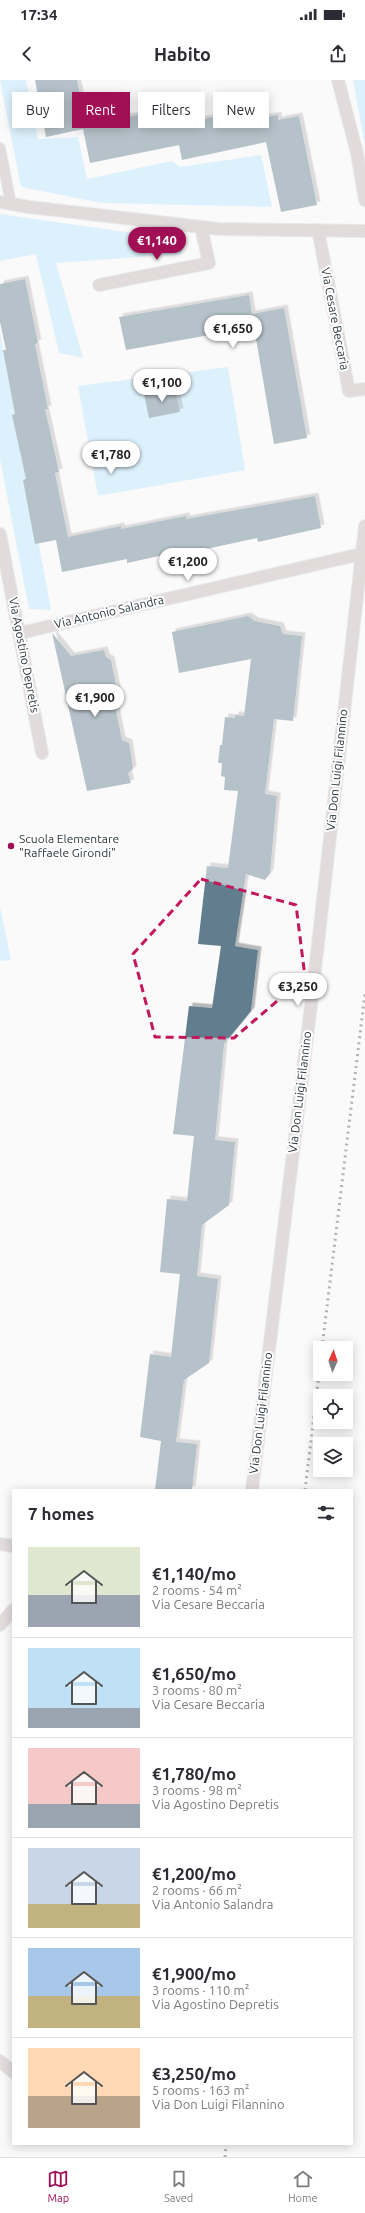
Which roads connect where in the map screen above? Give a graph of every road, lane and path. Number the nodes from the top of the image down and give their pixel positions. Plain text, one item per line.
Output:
1 (338, 80) edge
2 (0, 148) edge
3 (365, 200) edge
4 (5, 203) edge
5 (201, 227) junction
6 (318, 230) junction
7 (365, 231) edge
8 (98, 285) dead end
9 (365, 389) edge
10 (365, 526) edge
11 (0, 534) edge
12 (361, 554) junction
13 (20, 633) junction
14 (42, 754) dead end
15 (252, 1489) edge
16 (0, 1544) edge
17 (12, 1546) edge
18 (12, 1611) edge
19 (0, 1625) edge
20 (0, 2062) edge
21 (12, 2071) edge

1 - 3 street
2 - 4 lane
4 - 5 street
5 - 6 street
5 - 8 street
6 - 7 street
6 - 9 street, Via Cesare Beccaria
10 - 12 street, Via Don Luigi Filannino
11 - 13 street, Via Agostino Depretis
12 - 13 street, Via Antonio Salandra
12 - 15 street, Via Don Luigi Filannino
13 - 14 street, Via Agostino Depretis
16 - 17 street
18 - 19 street
20 - 21 street

